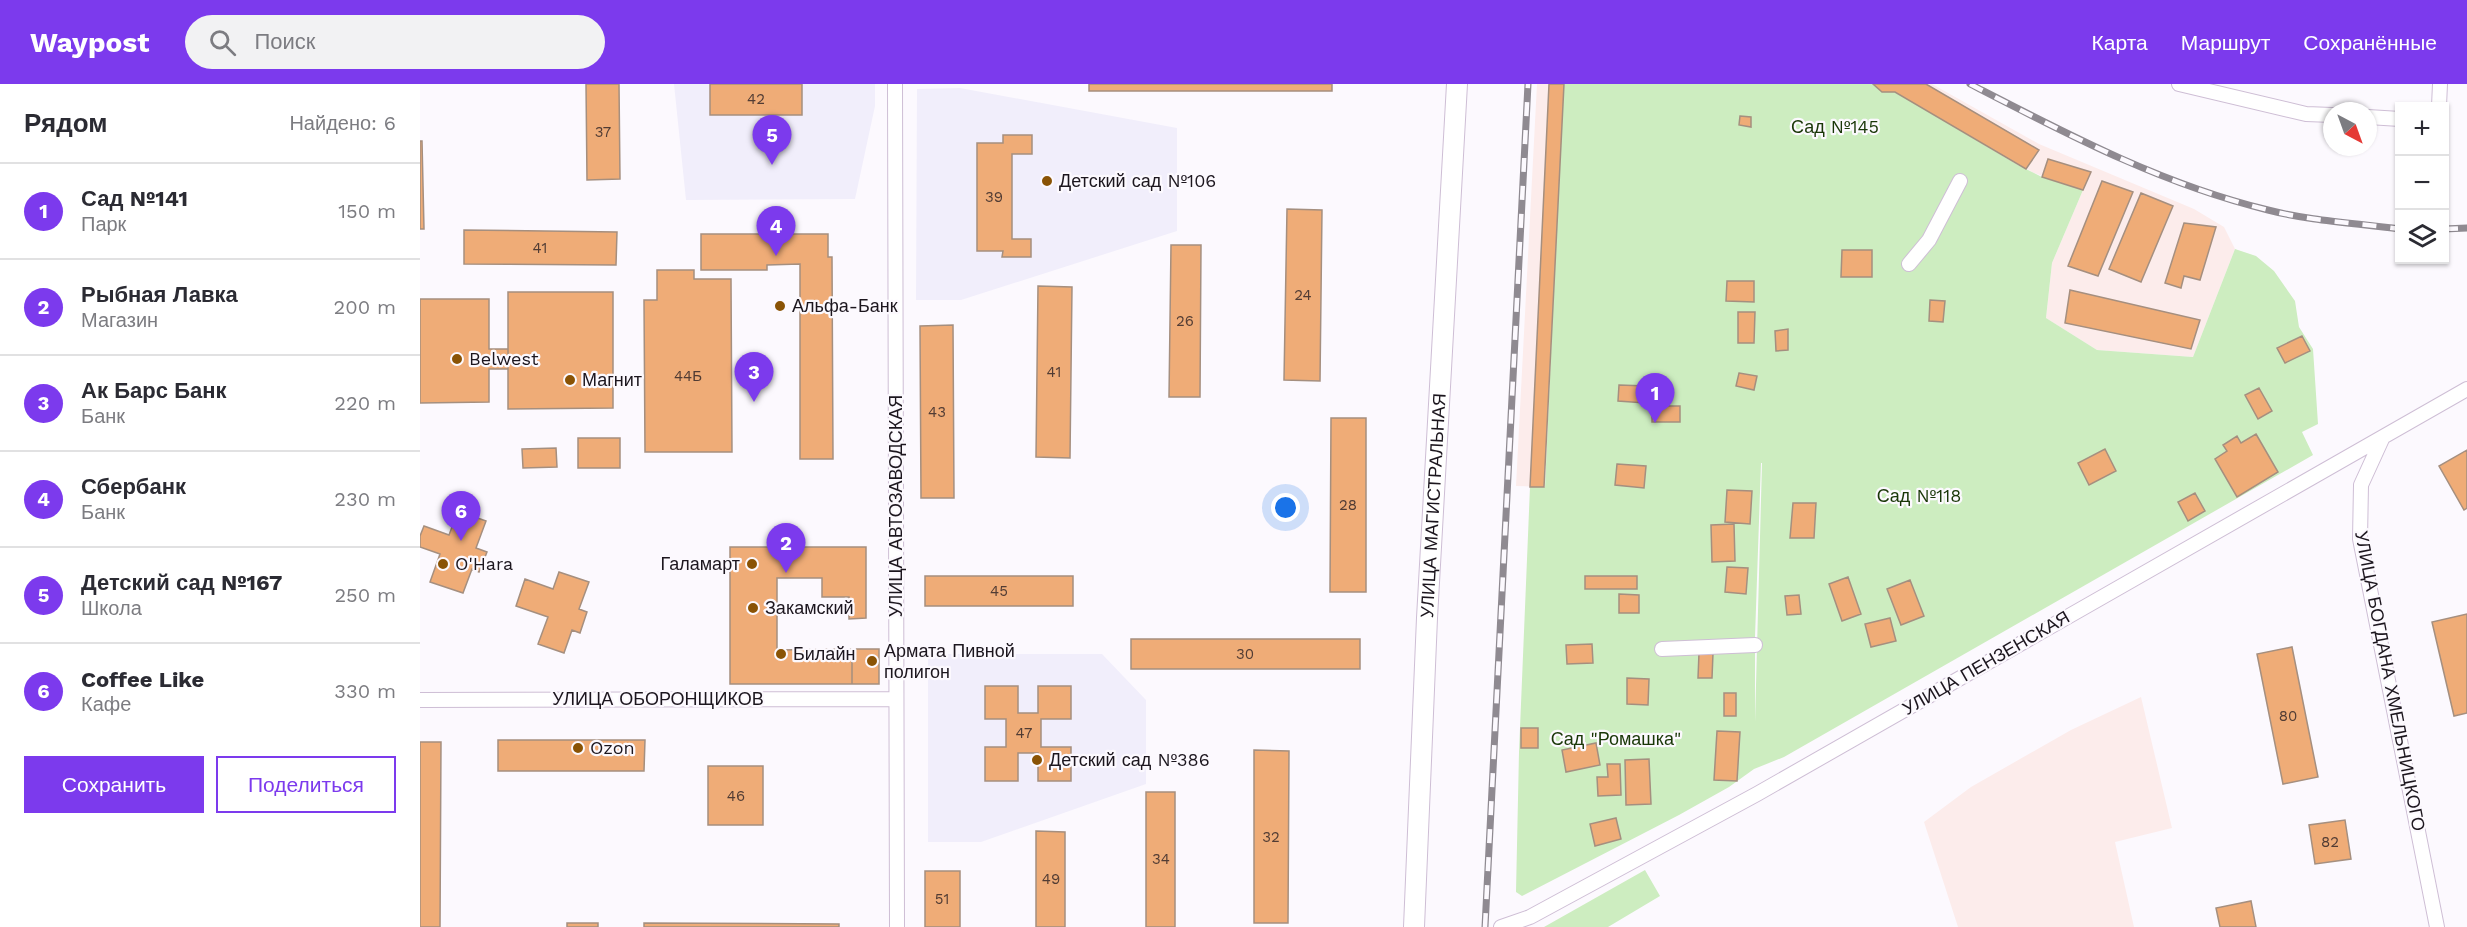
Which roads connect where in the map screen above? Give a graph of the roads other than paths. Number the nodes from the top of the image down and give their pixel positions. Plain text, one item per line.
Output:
1 (895, 84) edge
2 (1457, 84) edge
3 (2179, 84) edge
4 (2440, 84) edge
5 (2439, 102) edge
6 (2323, 115) edge
7 (2377, 118) edge
8 (2395, 119) edge
9 (1960, 182) dead end
10 (1909, 264) dead end
11 (2467, 389) edge
12 (2382, 439) junction
13 (1755, 645) dead end
14 (1662, 649) dead end
15 (896, 699) junction
16 (420, 700) edge
17 (897, 927) edge
18 (1414, 927) edge
19 (1501, 927) edge
20 (2437, 927) edge

1 - 15 street, УЛИЦА АВТОЗАВОДСКАЯ
2 - 18 main road, УЛИЦА МАГИСТРАЛЬНАЯ
3 - 6 street
4 - 5 street
7 - 8 street
9 - 10 street
11 - 12 street, УЛИЦА ПЕНЗЕНСКАЯ
12 - 19 street, УЛИЦА ПЕНЗЕНСКАЯ
12 - 20 street, УЛИЦА БОГДАНА ХМЕЛЬНИЦКОГО
13 - 14 street
15 - 16 street, УЛИЦА ОБОРОНЩИКОВ
15 - 17 street, УЛИЦА АВТОЗАВОДСКАЯ

